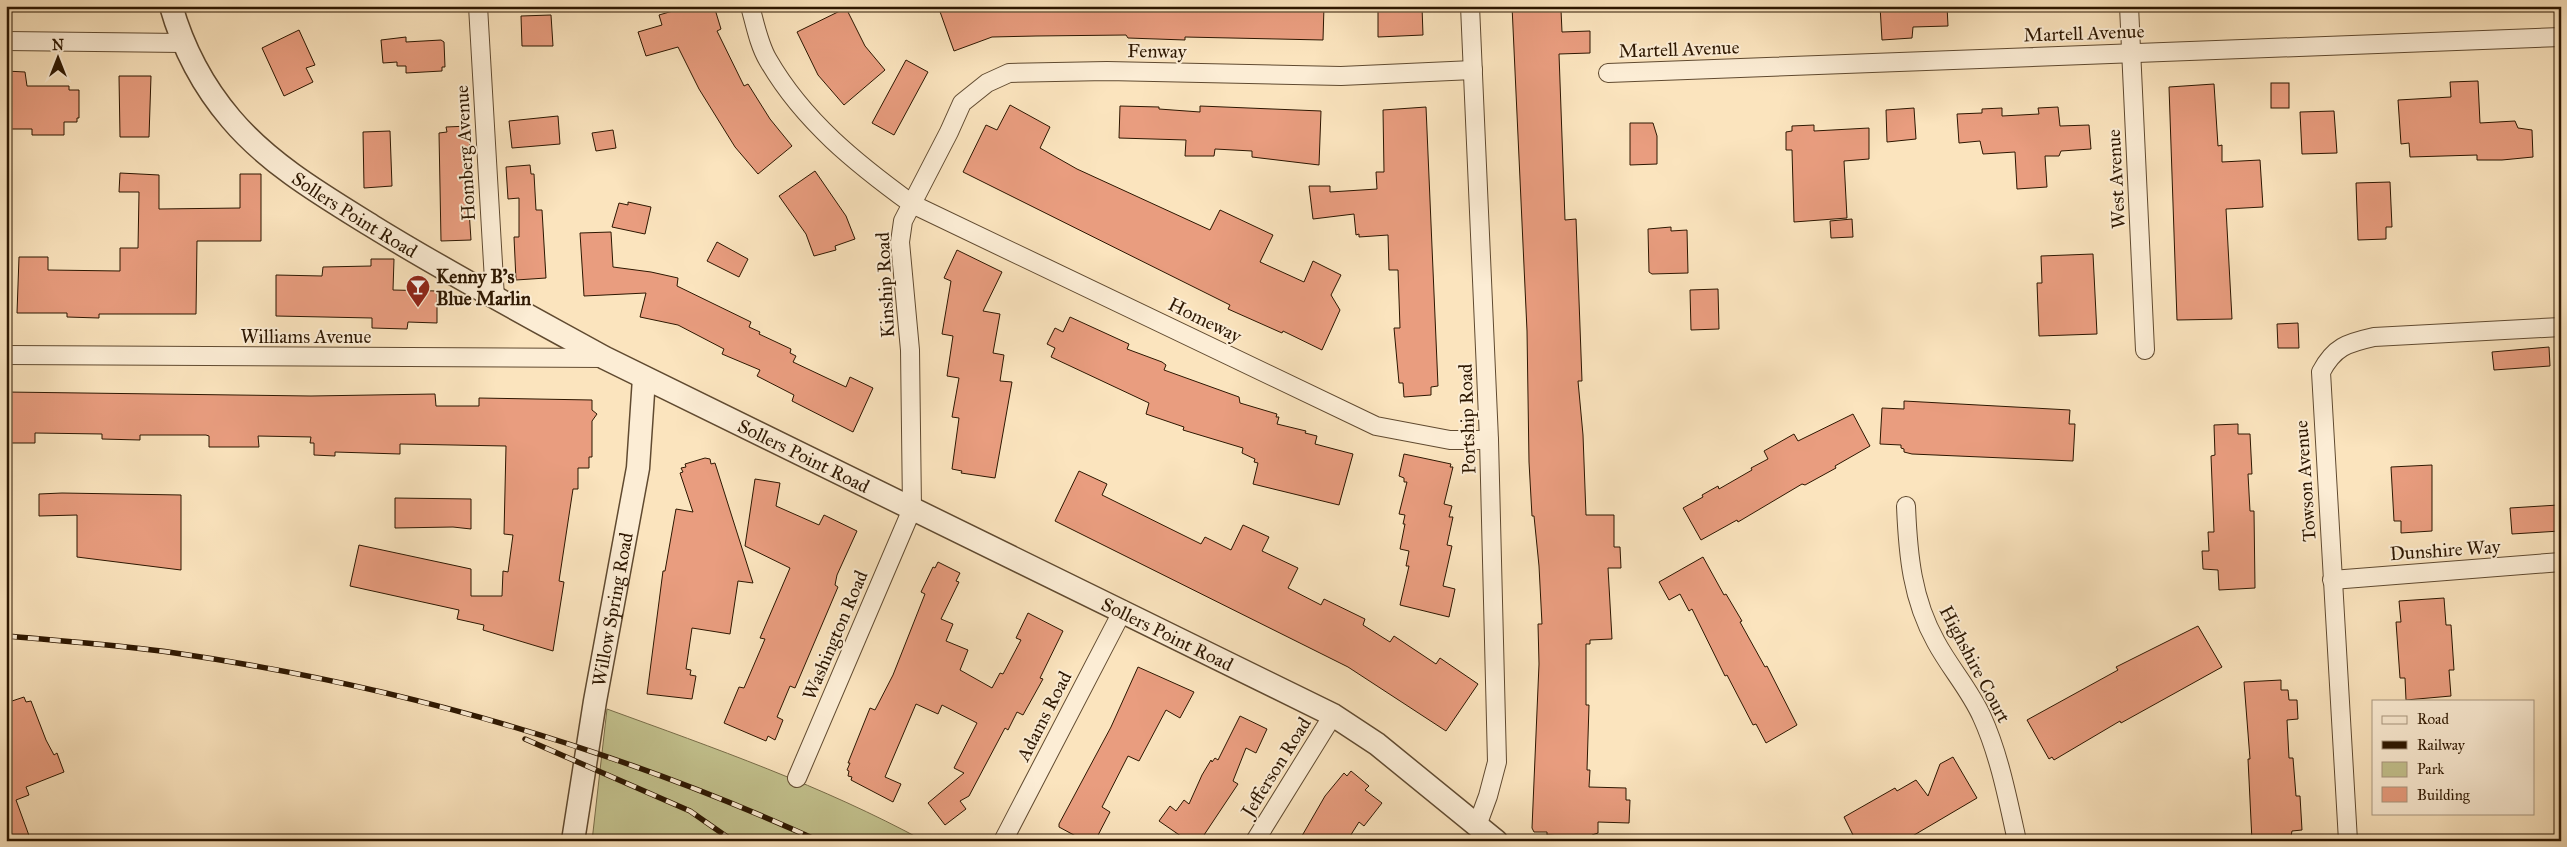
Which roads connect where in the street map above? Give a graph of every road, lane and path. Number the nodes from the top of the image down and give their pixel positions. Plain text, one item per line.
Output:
1 (171, 6) edge
2 (478, 6) edge
3 (750, 6) edge
4 (1470, 6) edge
5 (2129, 6) edge
6 (2561, 37) edge
7 (6, 41) edge
8 (182, 43) junction
9 (2131, 52) junction
10 (1473, 70) junction
11 (1608, 73) dead end
12 (912, 204) junction
13 (495, 298) junction
14 (2561, 327) edge
15 (2145, 350) dead end
16 (6, 355) edge
17 (605, 358) junction
18 (644, 378) junction
19 (1489, 440) junction
20 (1906, 506) dead end
21 (912, 509) junction
22 (2561, 562) edge
23 (2332, 580) junction
24 (1122, 610) junction
25 (1333, 715) junction
26 (798, 778) dead end
27 (1477, 826) junction
28 (573, 841) edge
29 (1003, 841) edge
30 (1255, 841) edge
31 (1496, 841) edge
32 (2017, 841) edge
33 (2348, 841) edge

1 - 8 street, Sollers Point Road
2 - 13 street, Homberg Avenue
3 - 12 street
4 - 10 street, Portship Road
5 - 9 street, West Avenue
6 - 9 street, Martell Avenue
7 - 8 street
8 - 13 street, Sollers Point Road
9 - 11 street, Martell Avenue
9 - 15 street, West Avenue
10 - 12 street, Fenway
10 - 19 street, Portship Road
12 - 19 street, Homeway
12 - 21 street, Kinship Road
13 - 17 street, Sollers Point Road
14 - 23 street, Towson Avenue
16 - 17 street, Williams Avenue
17 - 18 street, Sollers Point Road
18 - 21 street, Sollers Point Road
18 - 28 street, Willow Spring Road
19 - 27 street, Portship Road
20 - 32 street, Highshire Court
21 - 24 street, Sollers Point Road
21 - 26 street, Washington Road
22 - 23 street, Dunshire Way
23 - 33 street, Towson Avenue
24 - 25 street, Sollers Point Road
24 - 29 street, Adams Road
25 - 27 street, Sollers Point Road
25 - 30 street, Jefferson Road
27 - 31 street, Sollers Point Road

